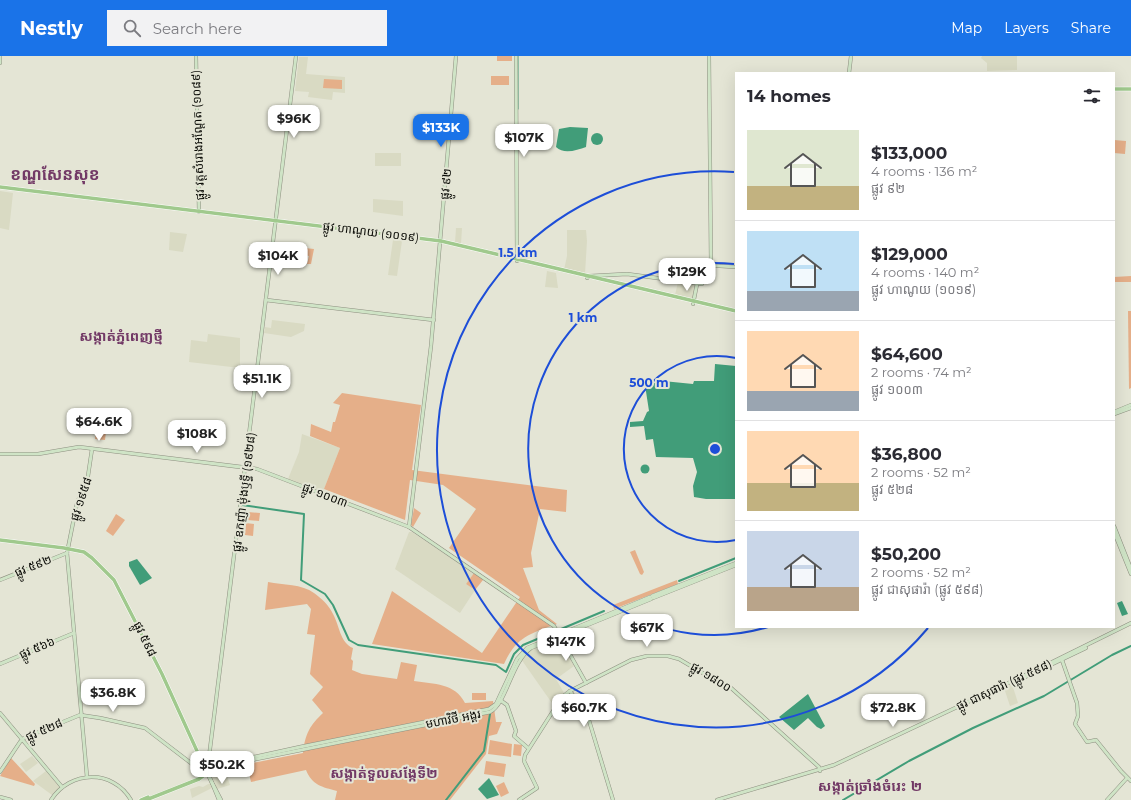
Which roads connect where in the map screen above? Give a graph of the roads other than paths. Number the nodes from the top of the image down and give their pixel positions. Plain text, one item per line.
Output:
1 (0, 56) edge
2 (196, 56) edge
3 (296, 56) edge
4 (456, 56) edge
5 (516, 56) edge
6 (709, 56) edge
7 (851, 56) edge
8 (0, 63) edge
9 (849, 72) edge
10 (1115, 90) edge
11 (1131, 90) edge
12 (0, 188) edge
13 (200, 212) junction
14 (277, 222) junction
15 (441, 242) junction
16 (517, 260) junction
17 (711, 265) junction
18 (735, 267) edge
19 (587, 277) junction
20 (696, 284) junction
21 (267, 300) junction
22 (693, 303) junction
23 (735, 312) edge
24 (434, 320) junction
25 (1131, 406) edge
26 (1115, 413) edge
27 (92, 449) junction
28 (0, 454) edge
29 (246, 468) junction
30 (408, 527) junction
31 (1115, 529) edge
32 (1115, 534) edge
33 (0, 541) edge
34 (67, 551) junction
35 (735, 564) edge
36 (1131, 569) edge
37 (1131, 574) edge
38 (0, 580) edge
39 (1131, 624) edge
40 (559, 632) junction
41 (74, 633) junction
42 (1062, 659) junction
43 (0, 664) edge
44 (586, 683) junction
45 (570, 691) junction
46 (499, 699) junction
47 (0, 713) edge
48 (81, 715) junction
49 (22, 739) junction
50 (528, 748) junction
51 (820, 771) junction
52 (0, 772) edge
53 (207, 773) junction
54 (201, 776) junction
55 (87, 777) junction
56 (1127, 778) junction
57 (1131, 780) edge
58 (62, 787) junction
59 (0, 797) edge
60 (11, 800) edge
61 (51, 800) edge
62 (131, 800) edge
63 (141, 800) edge
64 (146, 800) edge
65 (220, 800) edge
66 (519, 800) edge
67 (613, 800) edge
68 (717, 800) edge
69 (724, 800) edge
70 (1107, 800) edge

1 - 8 main road
2 - 13 main road, ផ្លូវ វត្តសំរោងអណ្ដែត (១០៨៩)
3 - 14 main road, ផ្លូវ ឧកញ៉ា ម៉ុងឫទ្ធី (១៩២៨)
4 - 15 main road, ផ្លូវ ៩២
5 - 16 main road
6 - 17 main road
7 - 9 main road
10 - 11 main road
12 - 13 main road, ផ្លូវ ហាណូយ (១០១៩)
13 - 14 main road, ផ្លូវ ហាណូយ (១០១៩)
14 - 15 main road, ផ្លូវ ហាណូយ (១០១៩)
14 - 21 main road, ផ្លូវ ឧកញ៉ា ម៉ុងឫទ្ធី (១៩២៨)
15 - 16 main road, ផ្លូវ ហាណូយ (១០១៩)
15 - 24 main road, ផ្លូវ ៩២
16 - 19 main road, ផ្លូវ ហាណូយ (១០១៩)
17 - 18 main road
17 - 20 main road
19 - 20 main road
19 - 22 main road, ផ្លូវ ហាណូយ (១០១៩)
20 - 22 main road
21 - 24 main road
21 - 29 main road, ផ្លូវ ឧកញ៉ា ម៉ុងឫទ្ធី (១៩២៨)
22 - 23 main road, ផ្លូវ ហាណូយ (១០១៩)
24 - 30 main road, ផ្លូវ ៩២
25 - 26 main road
27 - 28 main road, ផ្លូវ ១០០៣
27 - 29 main road, ផ្លូវ ១០០៣
27 - 34 main road, ផ្លូវ ១៩៥៨
29 - 30 main road, ផ្លូវ ១០០៣
29 - 53 main road, ផ្លូវ ឧកញ៉ា ម៉ុងឫទ្ធី (១៩២៨)
30 - 40 main road, ផ្លូវ ១០០៣
31 - 36 main road
32 - 37 main road
33 - 34 main road, ផ្លូវ ៥៩៨
34 - 38 main road, ផ្លូវ ៥៩២
34 - 41 main road, ផ្លូវ ១៩៥៨
34 - 53 main road, ផ្លូវ ៥៩៨
35 - 40 main road, មហាវិថី អង្គរ
39 - 42 main road, ផ្លូវ ជាសុផារ៉ា (ផ្លូវ ៥៩៨)
40 - 44 main road, ផ្លូវ ១០០៣
40 - 46 main road, មហាវិថី អង្គរ
41 - 43 main road, ផ្លូវ ៥៦៦
41 - 48 main road, ផ្លូវ ១៩៥៨
42 - 51 main road, ផ្លូវ ជាសុផារ៉ា (ផ្លូវ ៥៩៨)
42 - 56 main road
44 - 45 main road, ផ្លូវ ១៨០០
44 - 51 main road, ផ្លូវ ១៨០០
45 - 50 main road, ផ្លូវ ១៨០០
45 - 67 main road
46 - 50 main road
46 - 53 main road, មហាវិថី អង្គរ
47 - 49 main road
48 - 49 main road, ផ្លូវ ៥២៨
48 - 53 main road
48 - 55 main road, ផ្លូវ ១៩៥៨
49 - 52 main road, ផ្លូវ ៥២៨
49 - 58 main road
50 - 66 main road, ផ្លូវ ១៨០០
51 - 68 main road, ផ្លូវ ជាសុផារ៉ា (ផ្លូវ ៥៩៨)
51 - 69 main road, ផ្លូវ ជាសុផារ៉ា (ផ្លូវ ៥៩៨)
53 - 54 main road
53 - 65 main road
54 - 63 main road
54 - 64 main road
55 - 58 main road
55 - 62 main road
56 - 57 main road
56 - 70 main road
58 - 61 main road
59 - 60 main road

